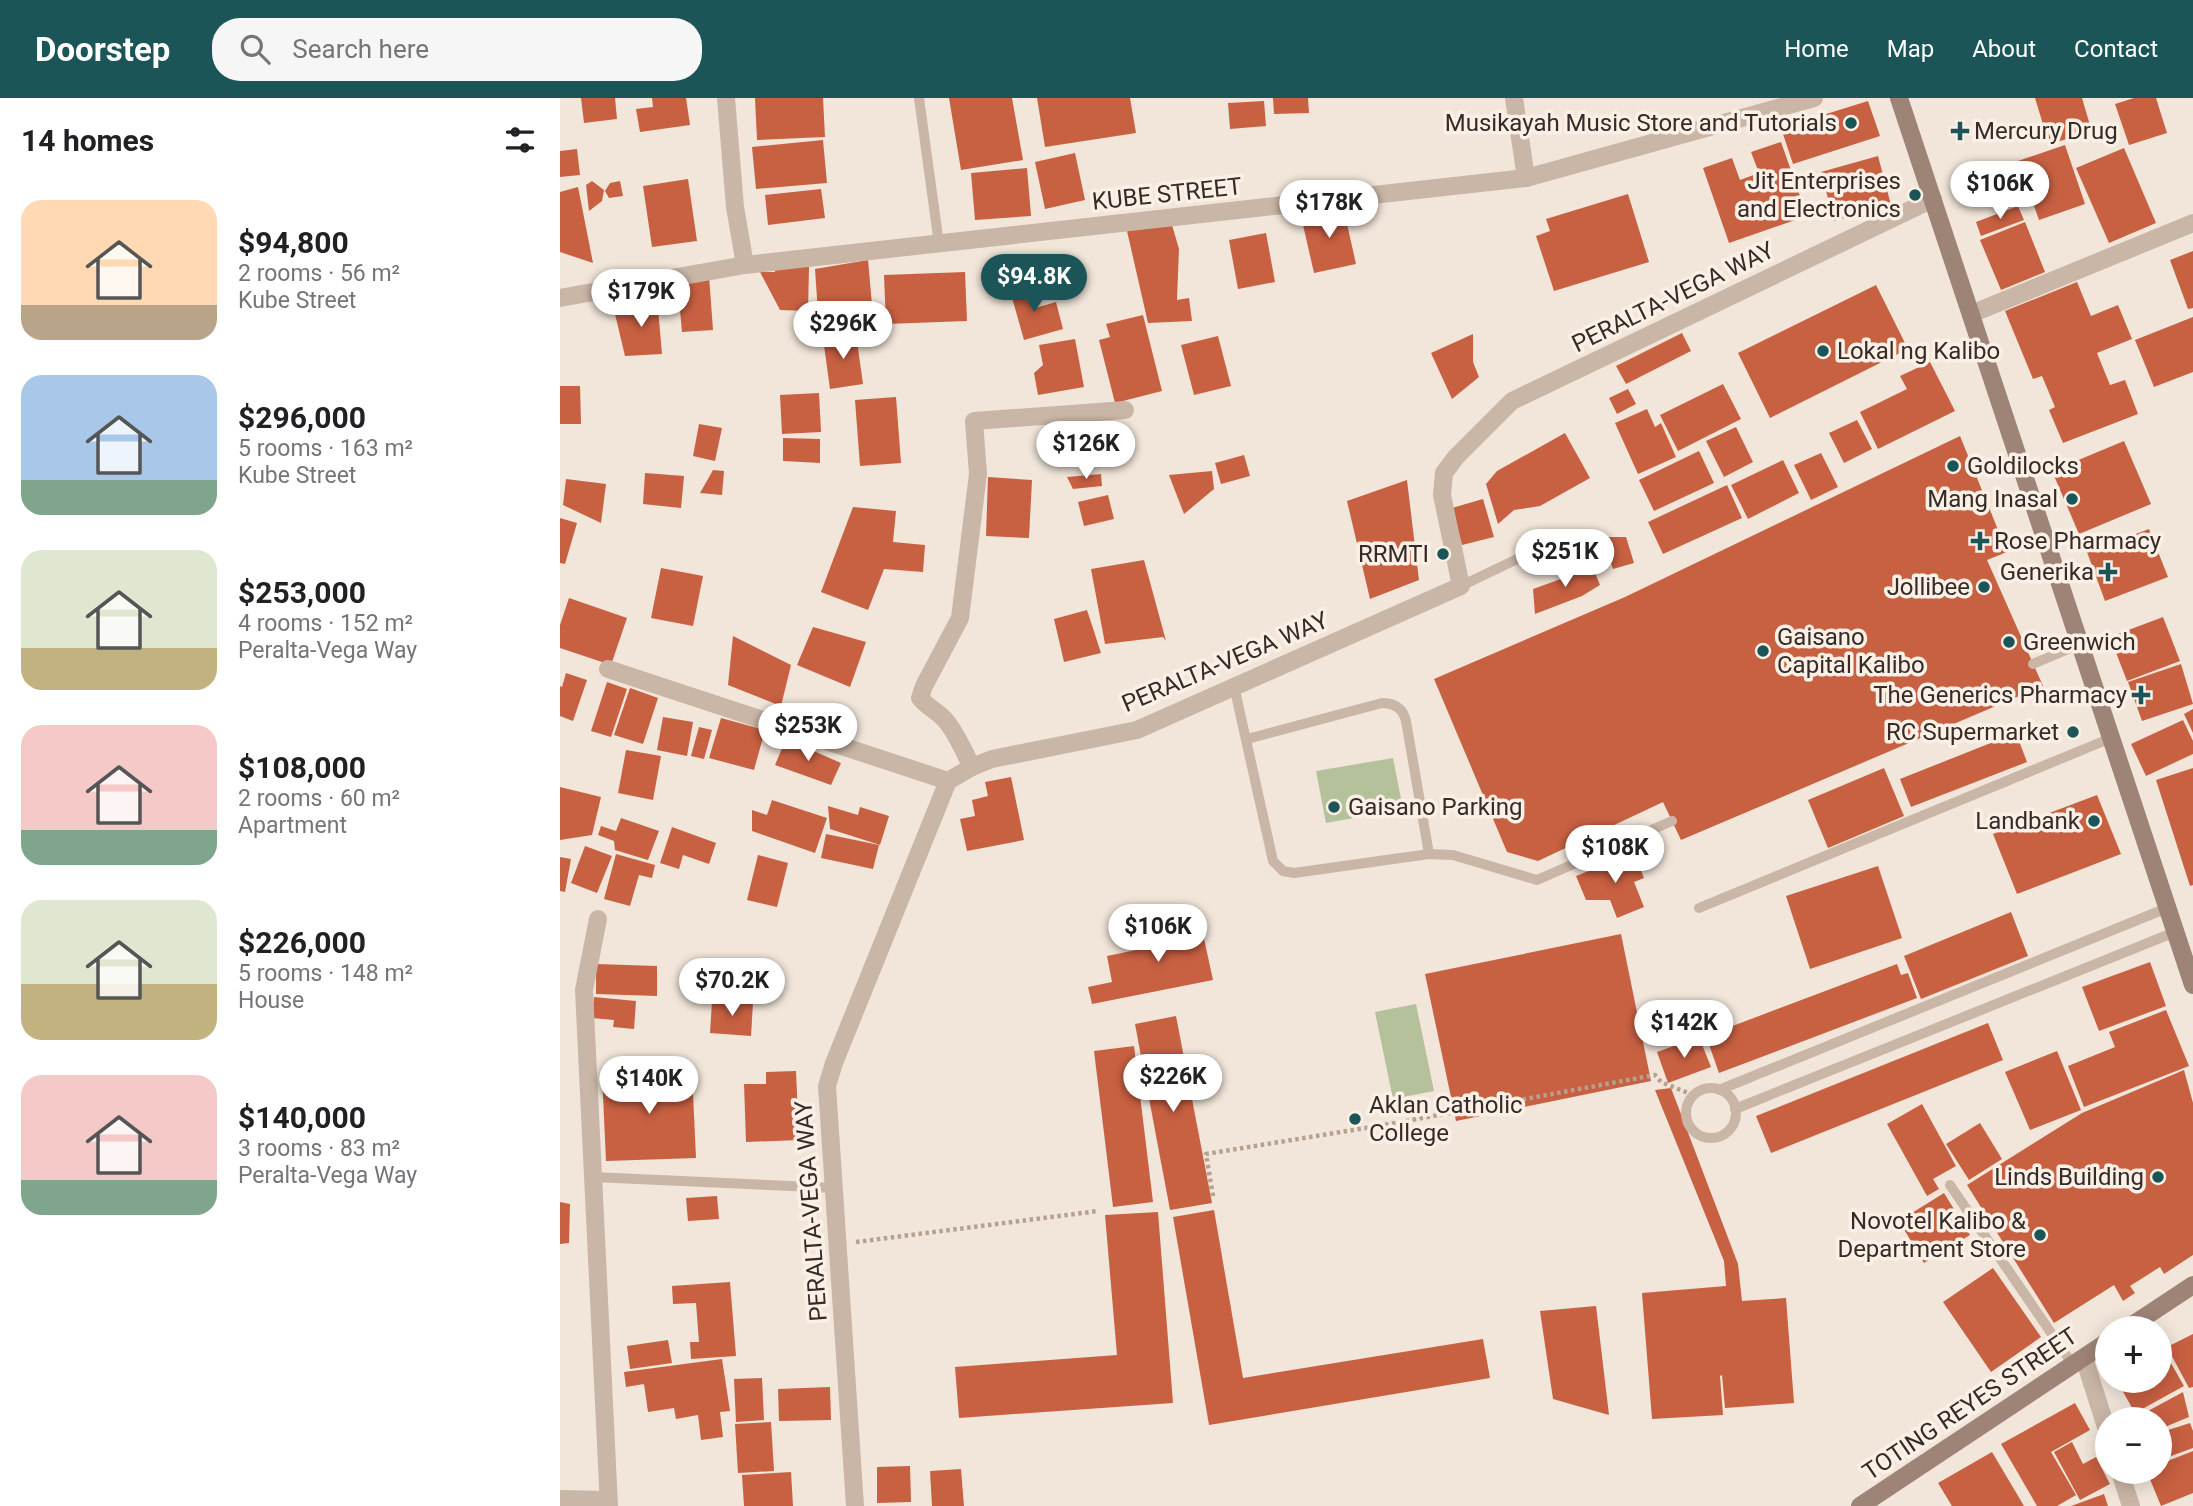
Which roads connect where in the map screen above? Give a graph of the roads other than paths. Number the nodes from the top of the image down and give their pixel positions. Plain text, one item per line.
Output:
1 (726, 98) edge
2 (919, 98) edge
3 (1514, 98) edge
4 (1814, 98) edge
5 (1903, 99) edge
6 (1526, 178) junction
7 (1933, 199) junction
8 (2193, 223) edge
9 (939, 244) junction
10 (745, 265) junction
11 (560, 298) edge
12 (1971, 314) junction
13 (1125, 410) dead end
14 (1561, 538) dead end
15 (1461, 586) junction
16 (2080, 644) junction
17 (2033, 664) dead end
18 (608, 669) dead end
19 (1234, 687) junction
20 (2111, 738) junction
21 (1247, 739) junction
22 (972, 767) junction
23 (948, 781) junction
24 (1672, 821) dead end
25 (1429, 854) junction
26 (1699, 908) dead end
27 (2167, 908) junction
28 (598, 919) dead end
29 (2175, 932) junction
30 (2193, 985) edge
31 (1719, 1090) junction
32 (1735, 1109) junction
33 (593, 1177) junction
34 (1950, 1185) dead end
35 (834, 1188) junction
36 (2193, 1285) edge
37 (2146, 1316) edge
38 (2095, 1350) edge
39 (2078, 1361) junction
40 (2097, 1407) edge
41 (2124, 1484) edge
42 (560, 1499) edge
43 (608, 1503) edge
44 (855, 1506) edge
45 (1860, 1506) edge
46 (2131, 1506) edge

1 - 10 street
2 - 9 lane
3 - 6 street
4 - 6 street, KUBE STREET
5 - 7 main road
6 - 9 street, KUBE STREET
7 - 12 main road
7 - 15 street, PERALTA-VEGA WAY
8 - 12 street
9 - 10 street, KUBE STREET
10 - 11 street, KUBE STREET
12 - 16 main road
13 - 22 street
14 - 15 lane
15 - 19 street, PERALTA-VEGA WAY
16 - 17 lane
16 - 20 main road
18 - 23 street
19 - 21 lane
19 - 22 street, PERALTA-VEGA WAY
20 - 26 lane
20 - 27 main road
21 - 25 lane
21 - 25 lane
22 - 23 street, PERALTA-VEGA WAY
23 - 35 street, PERALTA-VEGA WAY
24 - 25 lane
27 - 29 main road
27 - 31 lane
28 - 33 street
29 - 30 main road
29 - 32 lane
31 - 32 lane
31 - 32 lane
33 - 35 lane
33 - 43 street
34 - 39 lane
35 - 44 street, PERALTA-VEGA WAY
36 - 37 main road
38 - 39 main road, TOTING REYES STREET
39 - 40 street
39 - 45 main road, TOTING REYES STREET
41 - 46 street
42 - 43 street

